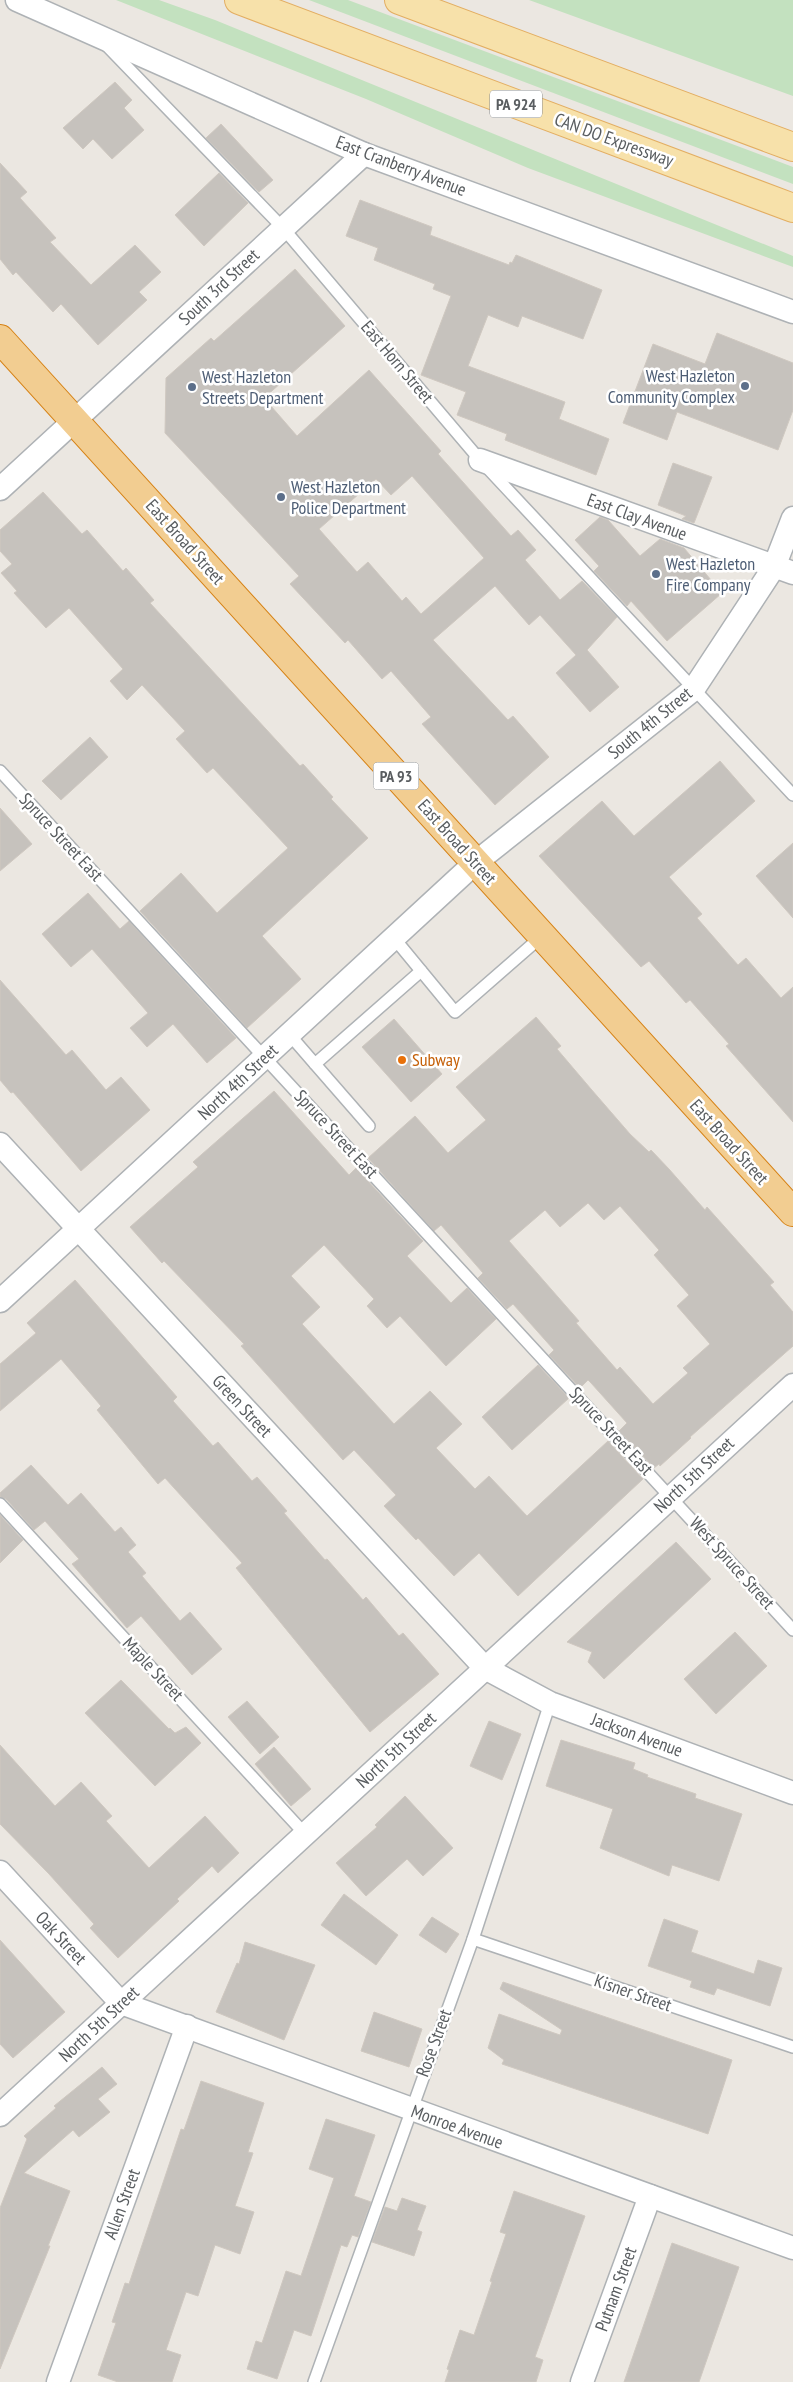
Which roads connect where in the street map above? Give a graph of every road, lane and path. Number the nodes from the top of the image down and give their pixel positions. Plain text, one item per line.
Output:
1 (17, 0) edge
2 (239, 0) edge
3 (399, 0) edge
4 (98, 37) junction
5 (793, 148) edge
6 (364, 154) junction
7 (793, 208) edge
8 (283, 228) junction
9 (793, 312) edge
10 (0, 339) edge
11 (74, 420) junction
12 (480, 460) junction
13 (0, 489) edge
14 (793, 518) edge
15 (784, 570) edge
16 (693, 690) junction
17 (0, 771) edge
18 (793, 795) edge
19 (475, 863) junction
20 (542, 936) junction
21 (394, 938) junction
22 (421, 971) junction
23 (289, 1034) junction
24 (265, 1057) junction
25 (315, 1064) junction
26 (369, 1126) dead end
27 (0, 1144) edge
28 (793, 1212) edge
29 (78, 1229) junction
30 (0, 1301) edge
31 (793, 1384) edge
32 (671, 1497) junction
33 (0, 1504) edge
34 (793, 1630) edge
35 (484, 1668) junction
36 (550, 1703) junction
37 (793, 1793) edge
38 (305, 1834) junction
39 (0, 1872) edge
40 (472, 1939) junction
41 (121, 2003) junction
42 (187, 2026) junction
43 (793, 2047) edge
44 (410, 2110) junction
45 (0, 2115) edge
46 (650, 2196) junction
47 (793, 2248) edge
48 (58, 2382) edge
49 (314, 2382) edge
50 (582, 2382) edge

1 - 4 street, East Cranberry Avenue
2 - 7 main road, CAN DO Expressway / PA 924
3 - 5 main road
4 - 6 street, East Cranberry Avenue
4 - 8 lane, East Horn Street
6 - 8 street, South 3rd Street
6 - 9 street, East Cranberry Avenue
8 - 11 street, South 3rd Street
8 - 12 lane, East Horn Street
10 - 11 highway, East Broad Street / PA 93
11 - 13 street, South 3rd Street
11 - 19 highway, East Broad Street / PA 93
12 - 15 street, East Clay Avenue
12 - 16 lane, East Horn Street
14 - 15 street, South 4th Street
15 - 16 street, South 4th Street
16 - 18 lane, East Horn Street
16 - 19 street, South 4th Street
17 - 24 lane, Spruce Street East
19 - 20 highway, East Broad Street / PA 93
19 - 21 street, North 4th Street
20 - 22 lane
20 - 28 highway, East Broad Street / PA 93
21 - 22 lane
21 - 23 street, North 4th Street
22 - 25 lane
23 - 24 street, North 4th Street
23 - 25 lane
24 - 29 street, North 4th Street
24 - 32 lane, Spruce Street East
25 - 26 lane
27 - 29 street, Green Street
29 - 30 street, North 4th Street
29 - 35 street, Green Street
31 - 32 street, North 5th Street
32 - 34 lane, West Spruce Street
32 - 35 street, North 5th Street
33 - 38 lane, Maple Street
35 - 36 street, Jackson Avenue
35 - 38 street, North 5th Street
36 - 37 street, Jackson Avenue
36 - 40 lane, Rose Street
38 - 41 street, North 5th Street
39 - 41 street, Oak Street
40 - 43 lane, Kisner Street
40 - 44 lane, Rose Street
41 - 42 street, Monroe Avenue
41 - 45 street, North 5th Street
42 - 44 street, Monroe Avenue
42 - 48 street, Allen Street
44 - 46 street, Monroe Avenue
44 - 49 lane, Rose Street
46 - 47 street, Monroe Avenue
46 - 50 street, Putnam Street

